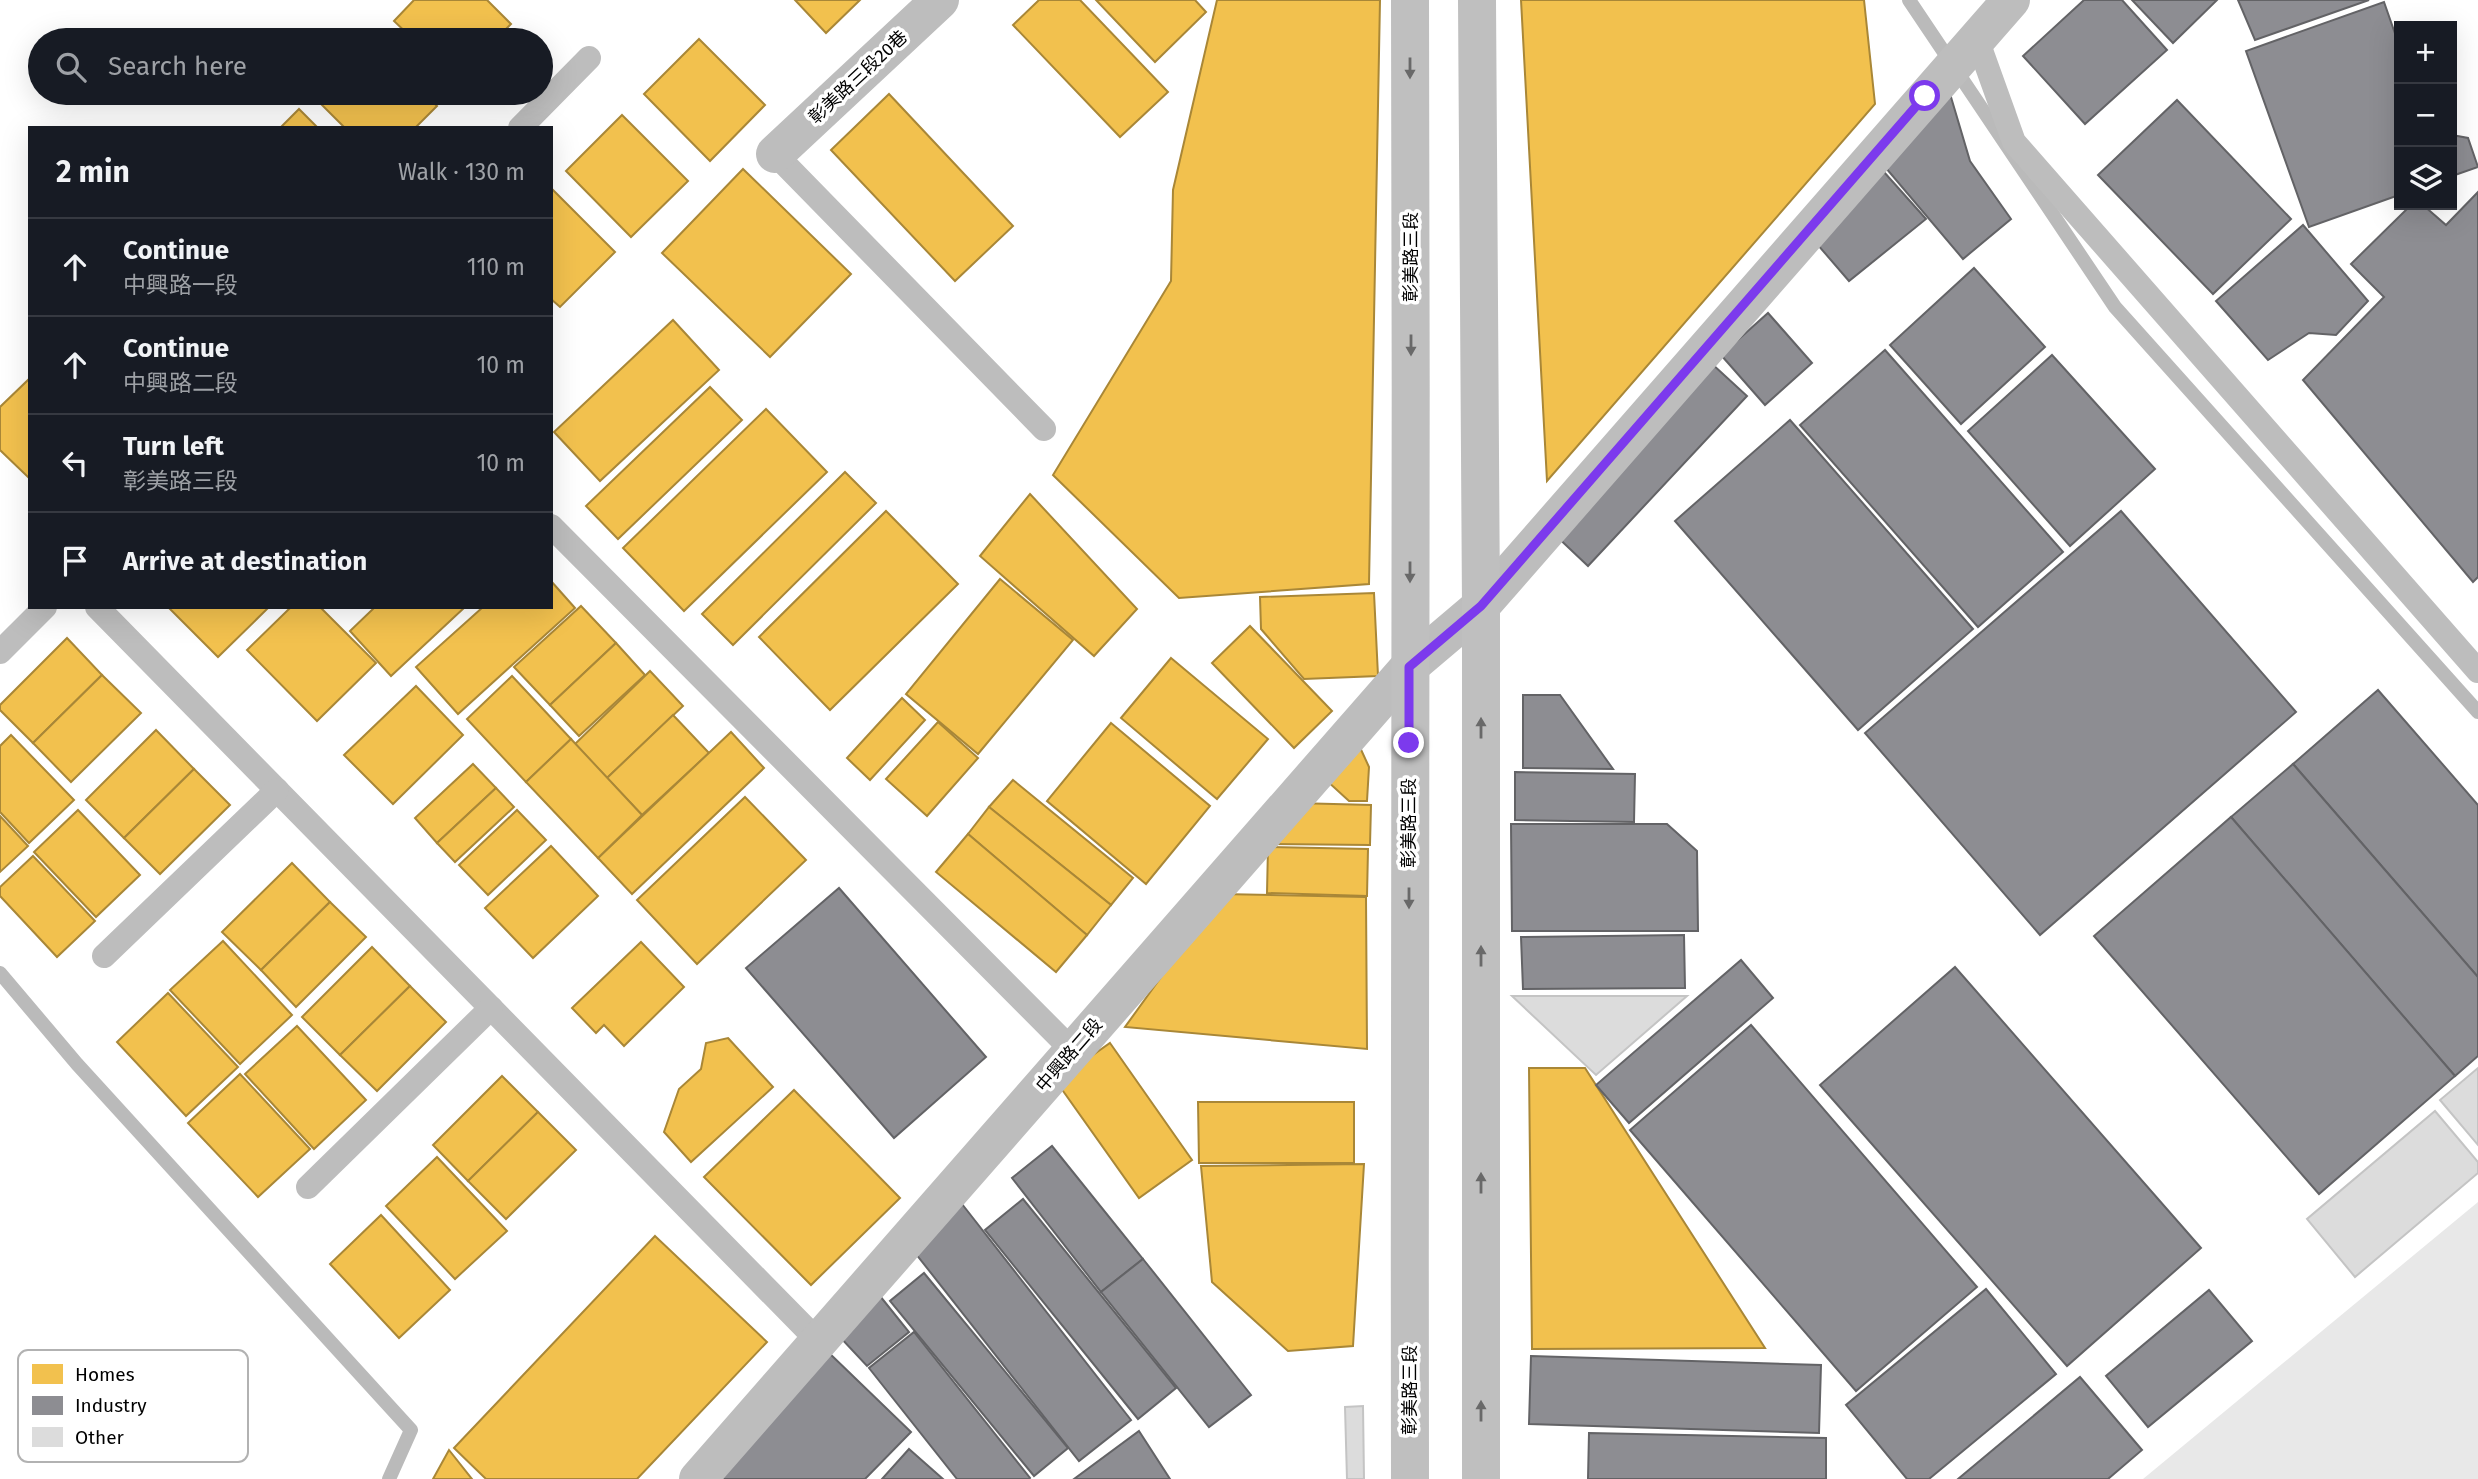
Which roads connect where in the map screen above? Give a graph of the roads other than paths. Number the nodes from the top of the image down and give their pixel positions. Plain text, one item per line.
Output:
1 (940, 0) edge
2 (1410, 0) edge
3 (1476, 0) edge
4 (2011, 0) edge
5 (1977, 39) junction
6 (589, 58) dead end
7 (553, 95) edge
8 (543, 105) edge
9 (522, 126) edge
10 (775, 153) joint
11 (1044, 429) dead end
12 (553, 528) edge
13 (1481, 606) junction
14 (43, 609) edge
15 (99, 609) edge
16 (0, 652) edge
17 (1409, 667) junction
18 (2478, 671) edge
19 (277, 790) junction
20 (104, 956) dead end
21 (491, 1008) junction
22 (1073, 1051) junction
23 (308, 1187) dead end
24 (819, 1342) junction
25 (698, 1479) edge
26 (1410, 1479) edge
27 (1481, 1479) edge

1 - 10 street, 彰美路三段20巷
2 -> 17 main road, 彰美路三段
3 - 13 main road
4 - 5 street, 中興路二段
5 - 13 street, 中興路二段
5 - 18 lane
6 - 7 lane
8 - 9 lane
10 - 11 lane
12 - 22 lane
13 - 17 street, 中興路二段
27 -> 13 main road
14 - 16 lane
15 - 19 lane
17 - 22 street, 中興路二段
17 -> 26 main road, 彰美路三段
19 - 20 lane
19 - 21 lane
21 - 23 lane
21 - 24 lane
22 - 24 street, 中興路二段
24 - 25 street, 中興路二段

